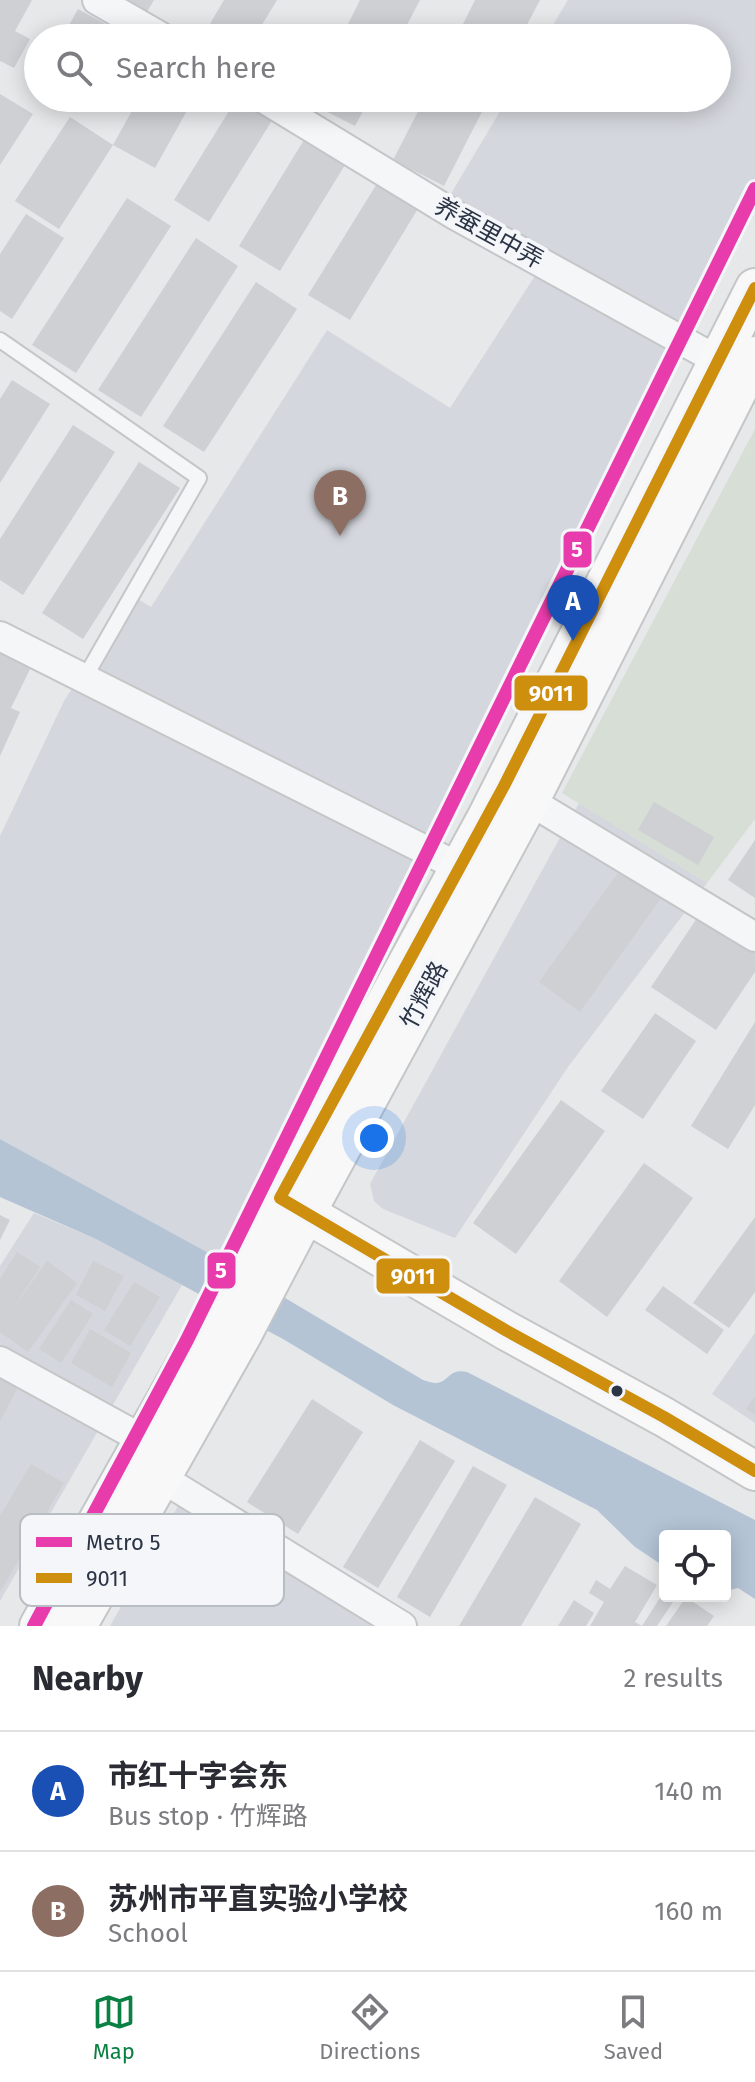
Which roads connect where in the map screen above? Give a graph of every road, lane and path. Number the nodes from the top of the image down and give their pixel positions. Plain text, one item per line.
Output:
1 (97, 0) edge
2 (139, 24) edge
3 (286, 112) edge
4 (755, 288) edge
5 (0, 340) edge
6 (737, 358) edge
7 (0, 636) edge
8 (84, 679) junction
9 (517, 793) junction
10 (471, 876) junction
11 (755, 937) edge
12 (297, 1197) junction
13 (226, 1330) junction
14 (0, 1361) edge
15 (144, 1440) junction
16 (755, 1449) edge
17 (755, 1471) edge
18 (160, 1477) junction
19 (102, 1514) edge
20 (139, 1514) edge
21 (220, 1514) edge
22 (284, 1553) edge
23 (50, 1606) edge
24 (88, 1606) edge
25 (39, 1626) edge
26 (77, 1626) edge
27 (402, 1626) edge

1 - 2 street
3 - 6 street, 养蚕里中弄
4 - 6 main road, 竹辉路
5 - 8 lane
6 - 9 main road, 竹辉路
7 - 8 street
8 - 10 street
9 - 10 main road, 竹辉路
9 - 11 street
10 - 12 main road, 竹辉路
12 - 13 main road, 竹辉路
12 - 16 main road
12 - 17 main road
13 - 15 main road, 竹辉路
13 - 18 main road, 竹辉路
14 - 15 street
15 - 19 main road, 竹辉路
18 - 20 main road, 竹辉路
18 - 21 street
22 - 27 street
23 - 25 main road, 竹辉路
24 - 26 main road, 竹辉路

